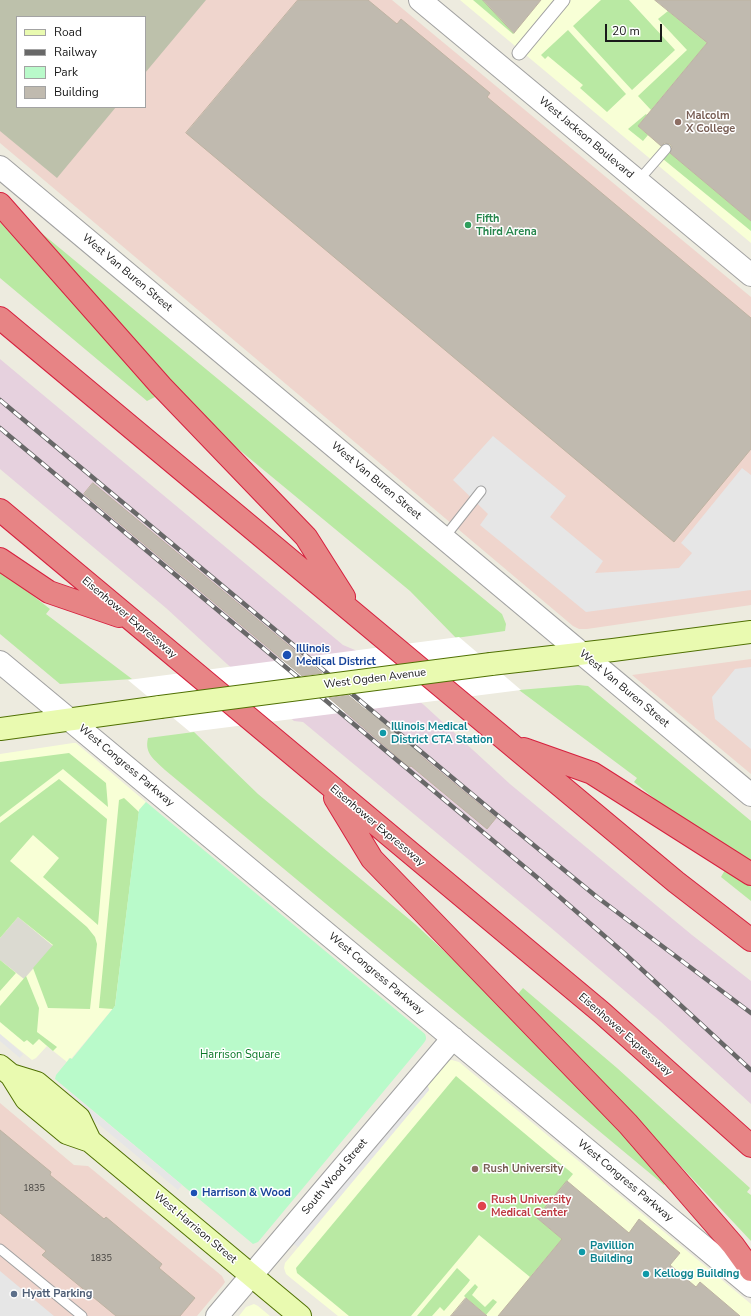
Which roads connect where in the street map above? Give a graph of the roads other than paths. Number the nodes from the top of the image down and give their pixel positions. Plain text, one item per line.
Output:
1 (420, 0) edge
2 (563, 0) edge
3 (519, 53) dead end
4 (666, 149) dead end
5 (0, 167) edge
6 (638, 181) junction
7 (0, 204) edge
8 (751, 275) edge
9 (0, 318) edge
10 (481, 491) dead end
11 (0, 510) edge
12 (444, 538) junction
13 (0, 559) edge
14 (354, 614) junction
15 (132, 620) junction
16 (751, 632) edge
17 (580, 653) junction
18 (0, 662) edge
19 (71, 720) junction
20 (0, 729) edge
21 (510, 744) junction
22 (328, 784) junction
23 (751, 795) edge
24 (751, 874) edge
25 (751, 940) edge
26 (453, 1038) junction
27 (6, 1070) edge
28 (751, 1146) edge
29 (0, 1249) edge
30 (751, 1270) edge
31 (251, 1275) junction
32 (751, 1286) edge
33 (82, 1316) edge
34 (217, 1316) edge
35 (300, 1316) edge

1 - 6 street, West Jackson Boulevard
2 - 3 street
4 - 6 lane
5 - 12 street, West Van Buren Street
6 - 8 street, West Jackson Boulevard
7 - 14 highway
9 - 14 highway
10 - 12 lane
11 - 15 highway, Eisenhower Expressway
12 - 17 street, West Van Buren Street
13 - 15 highway
14 - 21 highway
15 - 22 highway, Eisenhower Expressway
16 - 17 main road, West Ogden Avenue
17 - 19 main road, West Ogden Avenue, bridge
17 - 23 street, West Van Buren Street
18 - 19 street, West Congress Parkway
19 - 20 main road, West Ogden Avenue
19 - 26 street, West Congress Parkway
21 - 24 highway
21 - 25 highway
22 - 28 highway, Eisenhower Expressway
22 - 30 highway
26 - 31 street, South Wood Street
26 - 32 street, West Congress Parkway
27 - 31 main road, West Harrison Street
29 - 33 lane
31 - 34 street, South Wood Street
31 - 35 main road, West Harrison Street

